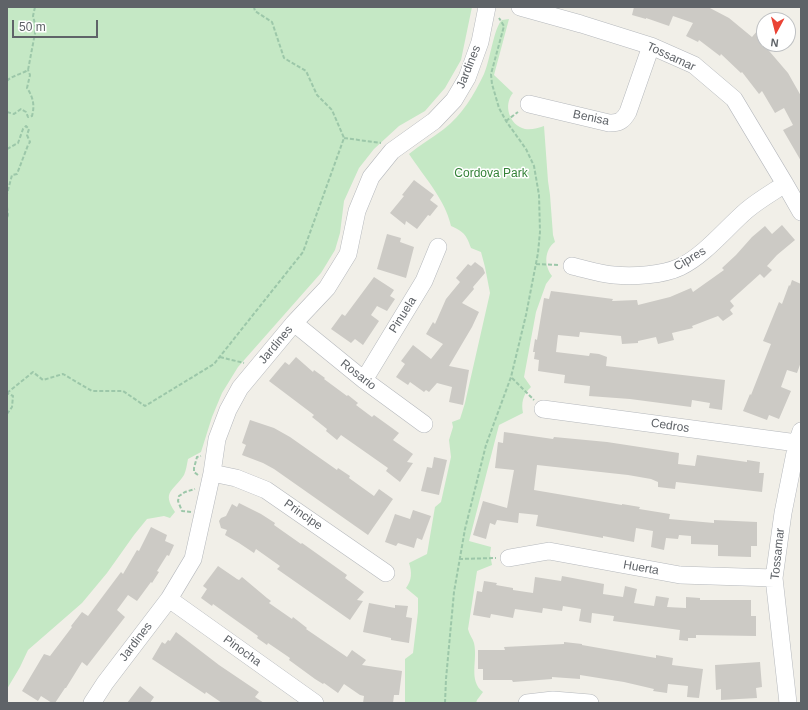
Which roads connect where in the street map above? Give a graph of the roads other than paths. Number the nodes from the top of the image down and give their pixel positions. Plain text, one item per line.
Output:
1 (520, 7) edge
2 (492, 10) edge
3 (651, 46) junction
4 (529, 104) dead end
5 (786, 184) junction
6 (801, 212) edge
7 (438, 248) dead end
8 (572, 266) road end
9 (294, 323) junction
10 (364, 380) junction
11 (543, 409) road end
12 (424, 424) dead end
13 (799, 437) edge
14 (212, 474) junction
15 (509, 558) road end
16 (386, 574) dead end
17 (774, 578) junction
18 (169, 599) junction
19 (92, 703) edge
20 (315, 703) edge
21 (527, 703) edge
22 (590, 703) edge
23 (788, 703) edge

1 - 3 street, Tossamar
2 - 9 street, Jardines
3 - 4 street, Benisa
3 - 5 street, Tossamar
5 - 6 street, Tossamar
5 - 8 street, Cipres
7 - 10 street, Pinuela
9 - 10 street, Rosario
9 - 14 street, Jardines
10 - 12 street, Rosario
11 - 13 street, Cedros
13 - 17 street, Tossamar
14 - 16 street, Principe
14 - 18 street, Jardines
15 - 17 street, Huerta
17 - 23 street, Tossamar
18 - 19 street, Jardines
18 - 20 street, Pinocha
21 - 22 street

